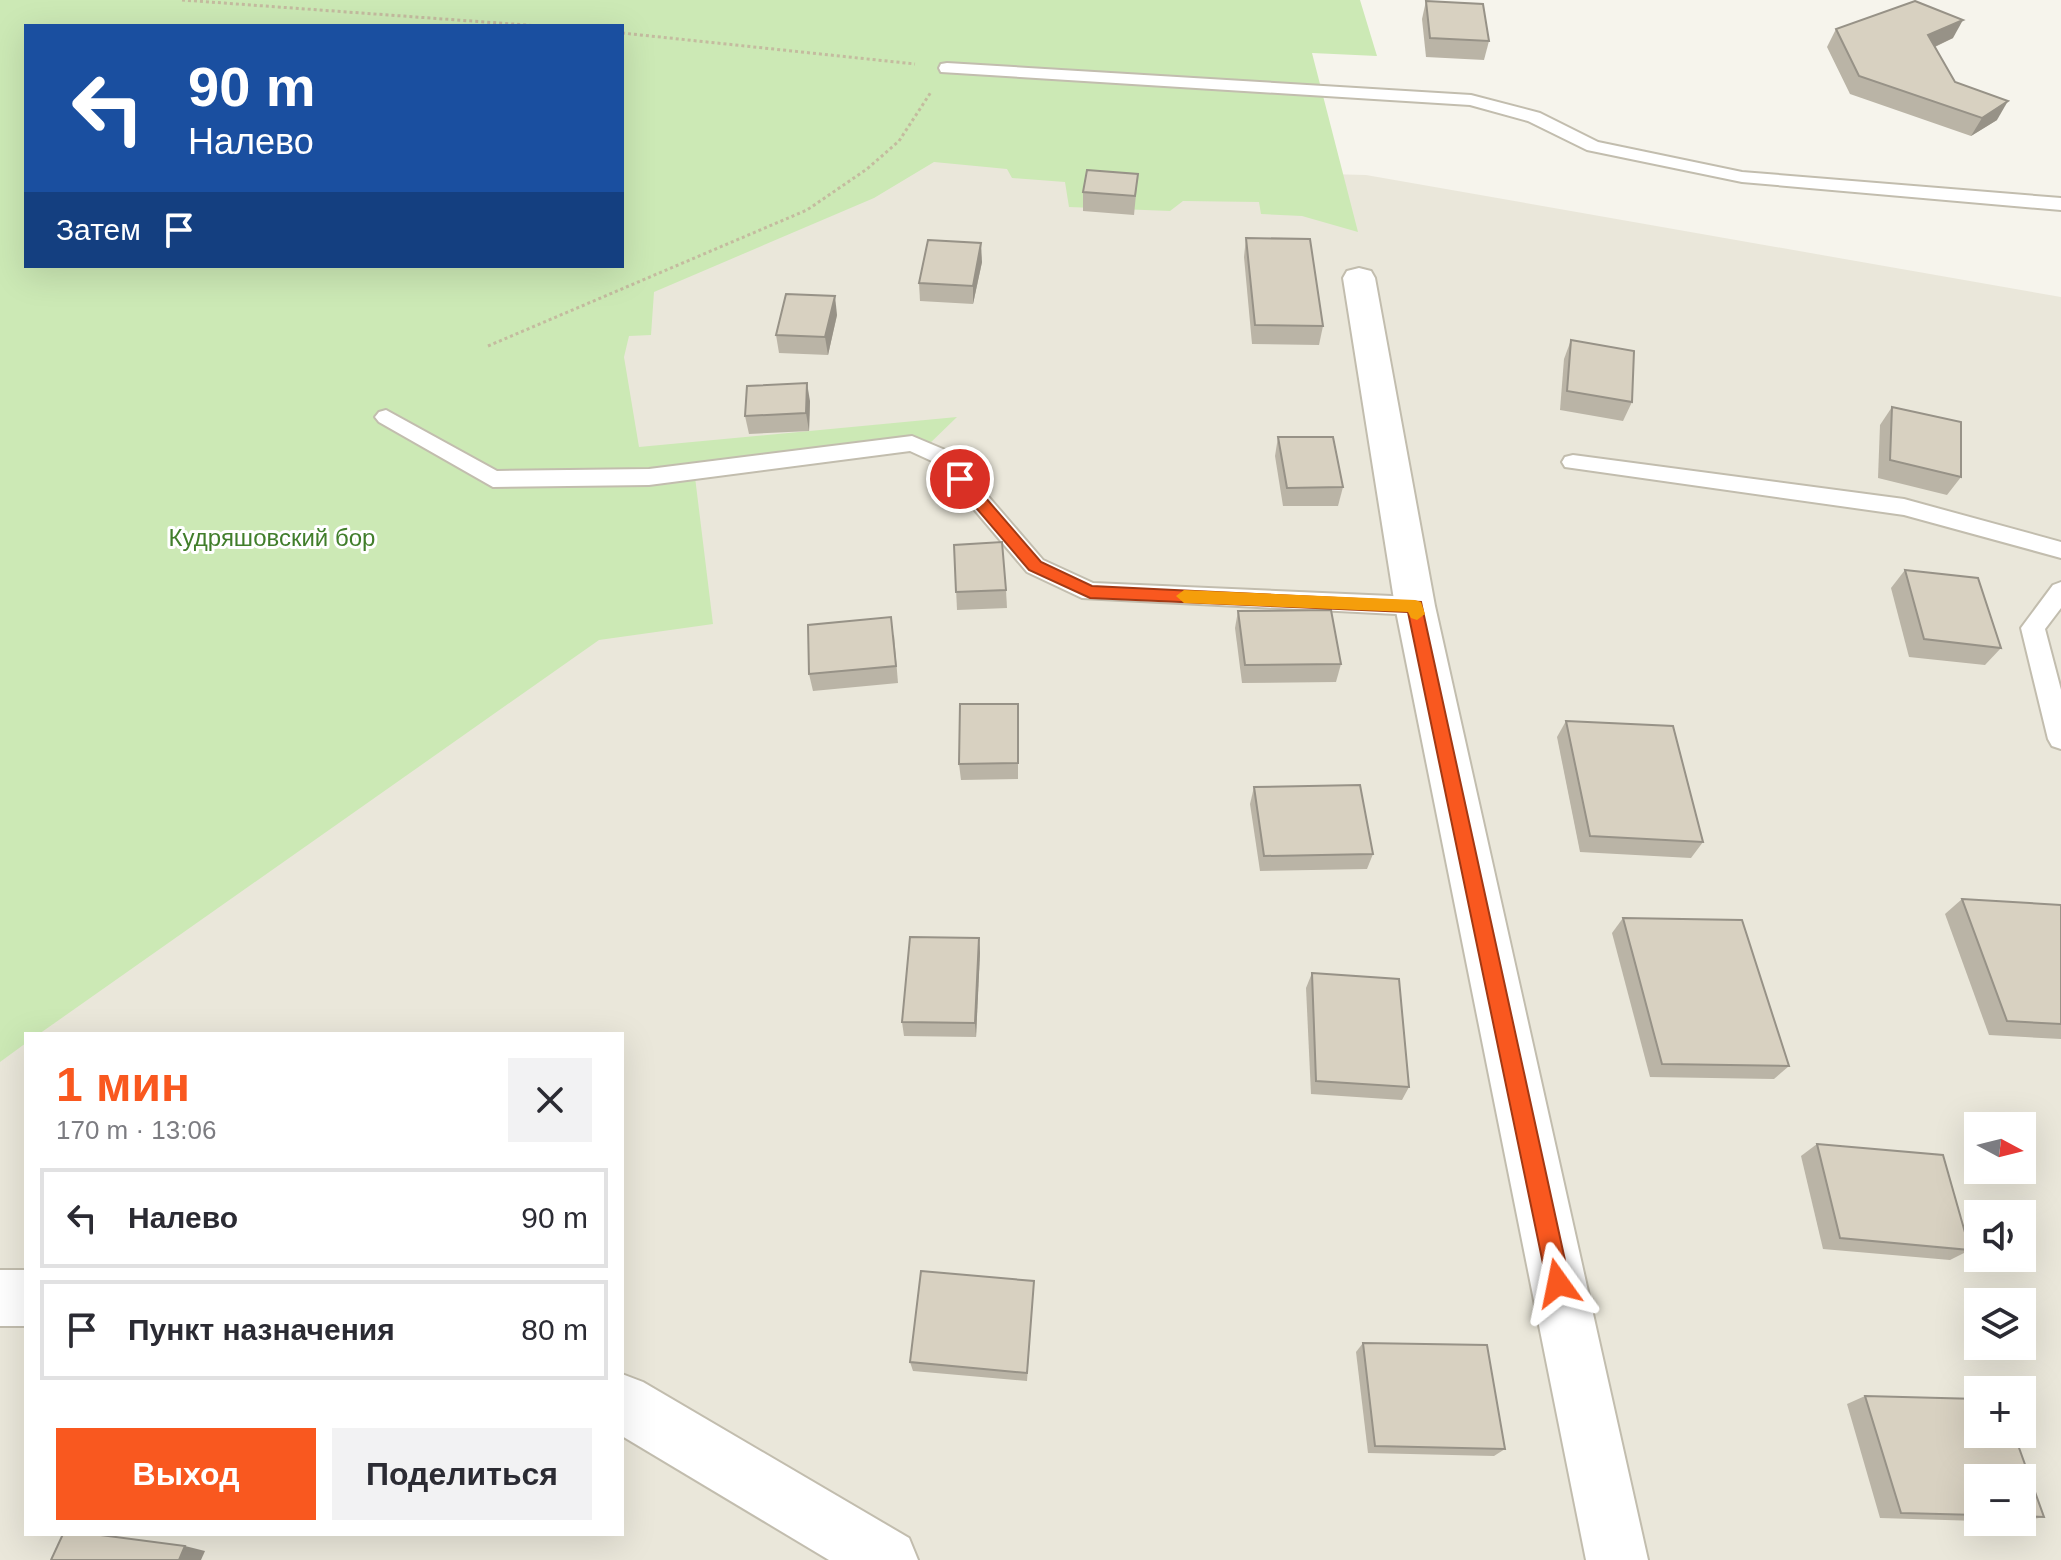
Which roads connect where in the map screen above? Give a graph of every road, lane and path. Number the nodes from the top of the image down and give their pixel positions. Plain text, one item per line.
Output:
1 (182, 0) edge
2 (512, 24) edge
3 (624, 33) edge
4 (947, 68) junction
5 (2061, 204) edge
6 (1359, 278) dead end
7 (488, 346) dead end
8 (386, 417) dead end
9 (1573, 462) dead end
10 (2061, 550) edge
11 (2061, 591) edge
12 (1415, 606) junction
13 (2061, 739) edge
14 (0, 1298) edge
15 (24, 1298) edge
16 (624, 1404) edge
17 (887, 1560) edge
18 (1617, 1560) edge

1 - 2 path
3 - 4 path
4 - 5 lane
4 - 7 path
6 - 12 street
8 - 12 lane
9 - 10 lane
11 - 13 lane
12 - 18 street
14 - 15 street
16 - 17 street

